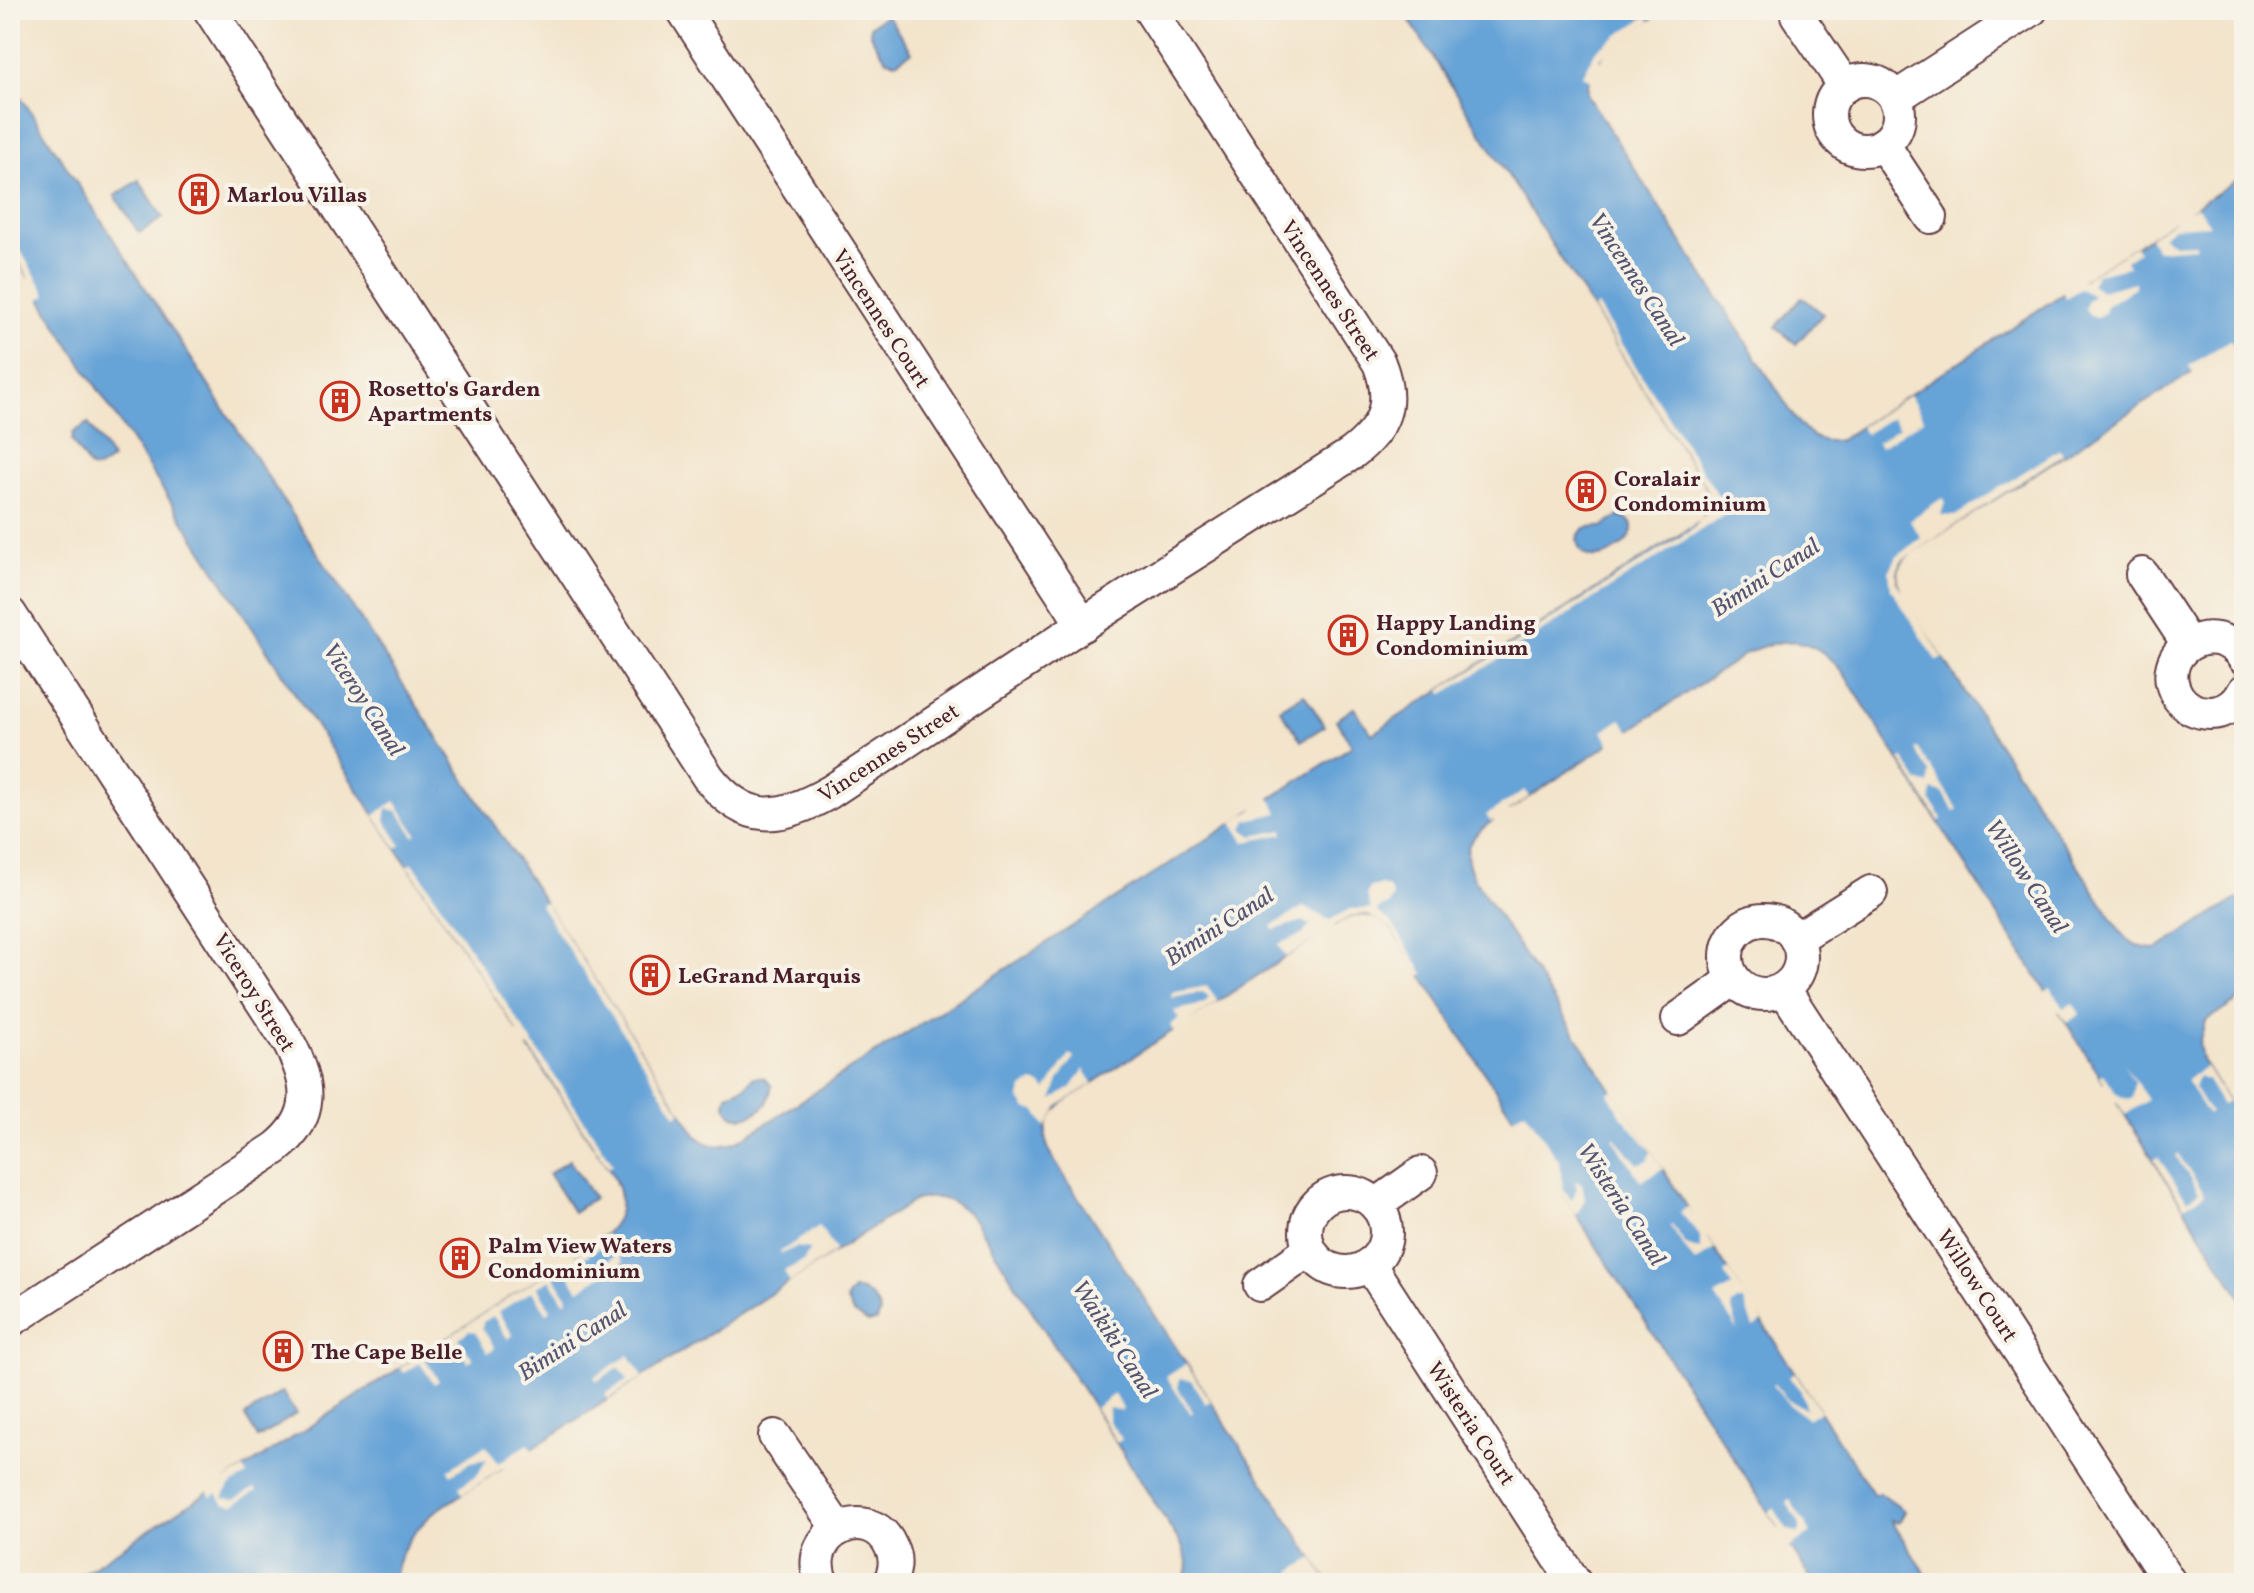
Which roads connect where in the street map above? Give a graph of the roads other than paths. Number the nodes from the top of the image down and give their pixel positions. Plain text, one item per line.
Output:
1 (210, 10) edge
2 (683, 10) edge
3 (1150, 10) edge
4 (2031, 10) edge
5 (1797, 15) dead end
6 (1845, 86) junction
7 (1895, 98) junction
8 (1883, 144) junction
9 (1931, 217) dead end
10 (2142, 574) dead end
11 (10, 614) edge
12 (1083, 625) junction
13 (2188, 644) junction
14 (2244, 657) edge
15 (2239, 711) edge
16 (1871, 892) dead end
17 (1796, 939) junction
18 (1734, 979) junction
19 (1784, 989) junction
20 (1678, 1019) dead end
21 (1421, 1173) dead end
22 (1376, 1205) junction
23 (1310, 1250) junction
24 (1369, 1264) junction
25 (1260, 1285) dead end
26 (10, 1321) edge
27 (775, 1436) dead end
28 (838, 1529) junction
29 (821, 1583) edge
30 (889, 1583) edge
31 (1575, 1583) edge
32 (2170, 1583) edge

1 - 12 street, Vincennes Street
2 - 12 street, Vincennes Court
3 - 12 street, Vincennes Street
4 - 7 street
5 - 6 street
6 - 7 street
6 - 8 street
7 - 8 street
8 - 9 street
10 - 13 street
11 - 26 street, Viceroy Street
13 - 14 street
13 - 15 street
16 - 17 street
17 - 18 street
17 - 19 street
18 - 19 street
18 - 20 street
19 - 32 street, Willow Court
21 - 22 street
22 - 23 street
22 - 24 street
23 - 24 street
23 - 25 street
24 - 31 street, Wisteria Court
27 - 28 street
28 - 29 street
28 - 30 street

